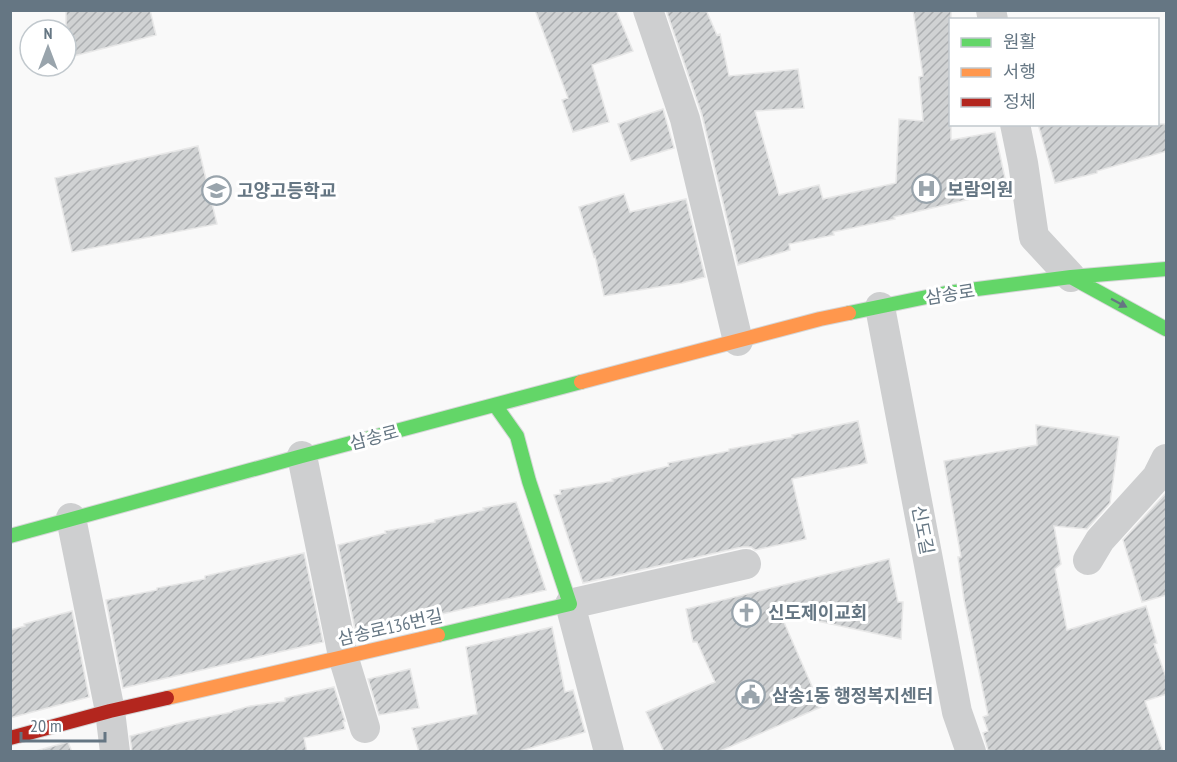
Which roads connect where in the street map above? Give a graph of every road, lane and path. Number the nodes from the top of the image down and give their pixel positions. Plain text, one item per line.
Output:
1 (648, 10) edge
2 (1015, 126) edge
3 (1167, 268) edge
4 (1071, 277) junction
5 (880, 307) junction
6 (1167, 328) edge
7 (738, 341) junction
8 (495, 405) junction
9 (302, 456) junction
10 (1167, 459) edge
11 (71, 518) junction
12 (10, 536) edge
13 (1088, 560) dead end
14 (746, 564) dead end
15 (570, 604) junction
16 (343, 656) junction
17 (110, 711) junction
18 (364, 728) dead end
19 (10, 738) edge
20 (115, 752) edge
21 (609, 752) edge
22 (970, 752) edge

1 - 7 street
2 - 4 street
3 - 4 main road, 삼송로
4 - 5 main road, 삼송로
4 -> 6 main road
5 - 7 main road, 삼송로
5 - 22 street, 신도길
7 - 8 main road, 삼송로
8 - 9 main road, 삼송로
8 - 15 main road
9 - 11 main road, 삼송로
9 - 16 street
10 - 13 street
11 - 12 main road, 삼송로
11 - 17 street
14 - 15 street
15 - 16 main road, 삼송로136번길
15 - 21 street
16 - 17 main road, 삼송로136번길
16 - 18 street
17 - 19 main road, 삼송로136번길
17 - 20 street

